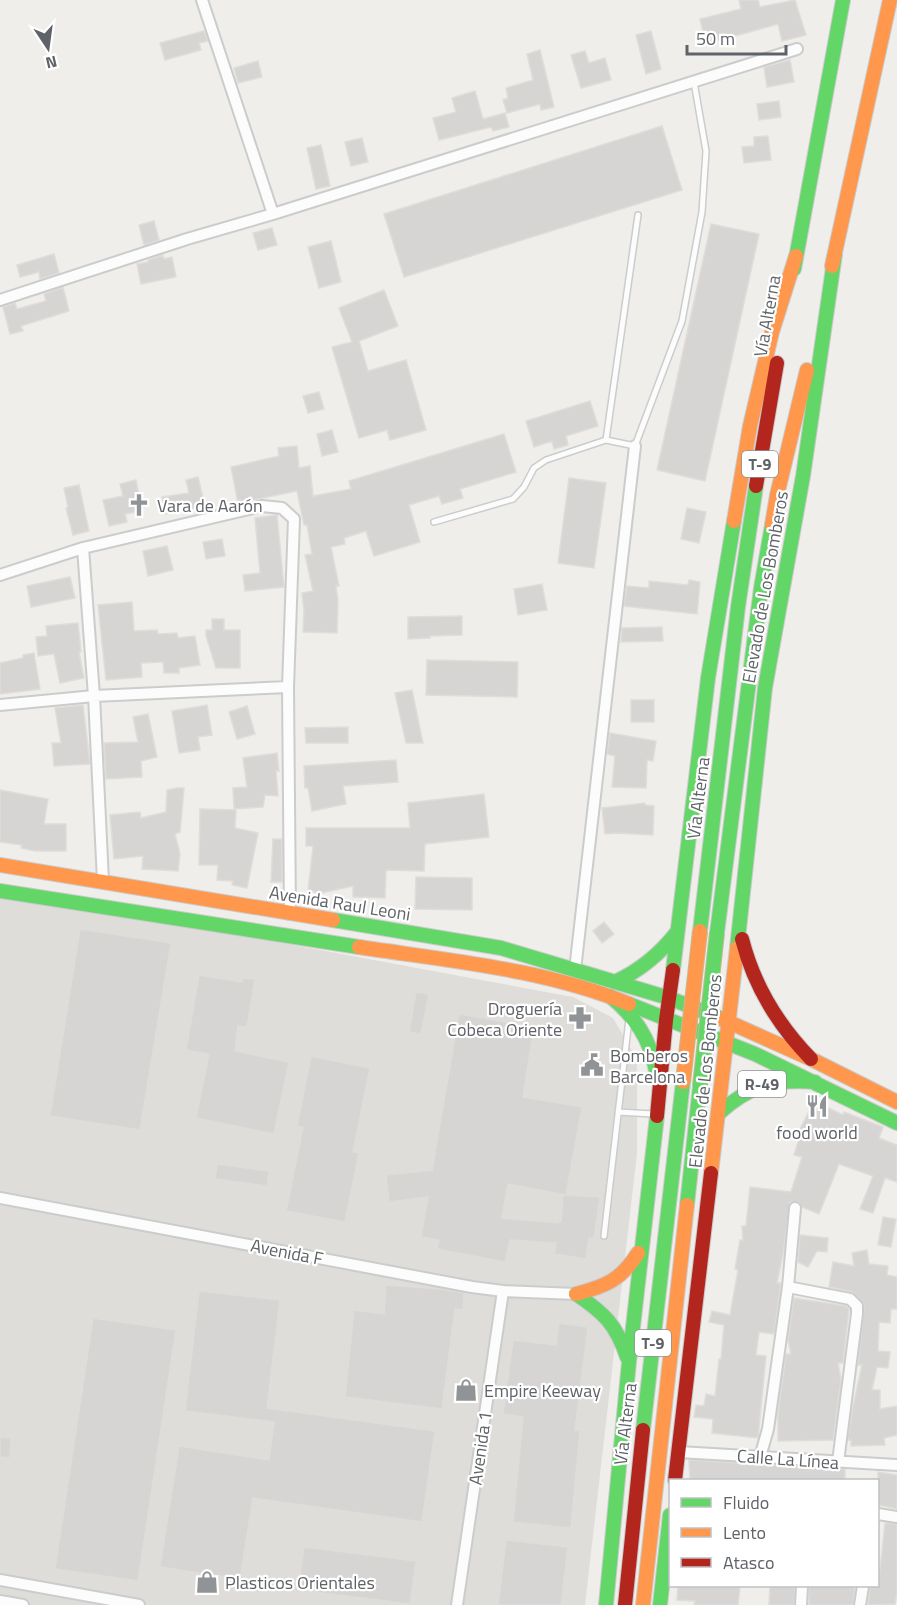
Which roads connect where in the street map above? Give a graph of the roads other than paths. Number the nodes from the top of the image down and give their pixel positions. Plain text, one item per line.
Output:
1 (202, 0) edge
2 (843, 0) edge
3 (890, 0) edge
4 (797, 49) dead end
5 (694, 80) junction
6 (273, 214) junction
7 (638, 215) dead end
8 (835, 254) junction
9 (796, 256) junction
10 (0, 300) edge
11 (606, 440) junction
12 (635, 446) junction
13 (434, 522) dead end
14 (83, 548) junction
15 (0, 575) edge
16 (288, 687) junction
17 (94, 696) junction
18 (0, 705) edge
19 (0, 865) edge
20 (103, 881) junction
21 (0, 891) edge
22 (290, 914) junction
23 (740, 922) junction
24 (679, 929) junction
25 (576, 970) junction
26 (615, 982) junction
27 (610, 996) junction
28 (669, 998) junction
29 (630, 1012) junction
30 (666, 1020) junction
31 (729, 1022) junction
32 (726, 1044) junction
33 (811, 1059) junction
34 (815, 1082) junction
35 (700, 1086) joint
36 (897, 1102) edge
37 (658, 1110) junction
38 (618, 1112) junction
39 (719, 1113) junction
40 (897, 1123) edge
41 (0, 1198) edge
42 (795, 1208) dead end
43 (604, 1236) dead end
44 (641, 1248) junction
45 (788, 1287) junction
46 (502, 1291) junction
47 (576, 1294) junction
48 (628, 1362) junction
49 (679, 1452) junction
50 (760, 1457) junction
51 (838, 1462) junction
52 (897, 1466) edge
53 (675, 1479) edge
54 (879, 1514) edge
55 (897, 1517) edge
56 (669, 1524) edge
57 (0, 1580) edge
58 (802, 1587) edge
59 (863, 1587) edge
60 (0, 1601) edge
61 (23, 1605) edge
62 (139, 1605) edge
63 (457, 1605) edge
64 (606, 1605) edge
65 (625, 1605) edge
66 (643, 1605) edge
67 (660, 1605) edge
68 (801, 1605) edge
69 (860, 1605) edge

1 - 6 street
2 - 9 main road, Vía Alterna / T-9
3 - 8 main road, T-9
4 - 5 street
5 - 6 street
5 - 12 lane
6 - 10 street
7 - 11 lane
8 - 23 main road, Elevado de Los Bomberos / T-9
8 - 35 main road, Elevado de Los Bomberos / T-9, bridge
9 - 24 main road, T-9
9 - 65 main road, Vía Alterna / T-9, bridge
11 - 12 lane
11 - 13 lane
12 - 25 street
14 - 15 street
14 - 16 street
14 - 17 street
16 - 17 street
16 - 22 street
17 - 18 street
17 - 20 street
19 - 20 main road, Avenida Raul Leoni / R-49
20 - 22 main road, Avenida Raul Leoni / R-49
21 - 27 main road, R-49
22 - 25 main road, Avenida Raul Leoni / R-49
23 - 31 main road, Elevado de Los Bomberos / T-9
23 - 33 main road, T-9
24 - 26 main road
24 - 28 main road, T-9
25 - 26 main road, Avenida Raul Leoni / R-49
26 - 28 main road, Avenida Raul Leoni / R-49
27 - 29 main road, T-9
27 - 30 main road, R-49
28 - 30 main road, T-9
28 - 31 main road, R-49
29 - 37 main road, T-9
29 - 38 lane
30 - 32 main road, R-49
30 - 37 main road, T-9
31 - 32 main road, Elevado de Los Bomberos / T-9
31 - 33 main road, R-49
32 - 34 main road, R-49
32 - 39 main road, Elevado de Los Bomberos / T-9
33 - 36 main road, R-49
34 - 39 main road, R-49
34 - 40 main road, R-49
35 - 66 main road, Vía Alterna / T-9
37 - 38 lane
37 - 44 main road, T-9
38 - 43 lane
39 - 49 main road, Elevado de Los Bomberos / T-9
41 - 46 street, Avenida F
42 - 45 street
44 - 47 main road
44 - 48 main road, T-9
45 - 50 street
45 - 51 street
46 - 47 street, Avenida F
46 - 63 street, Avenida 1
47 - 48 main road, T-9
48 - 64 main road, T-9
49 - 50 street, Calle La Línea
49 - 53 main road, Elevado de Los Bomberos / T-9
50 - 51 street, Calle La Línea
51 - 52 street, Calle La Línea
54 - 55 street
56 - 67 main road
57 - 62 street
58 - 68 street
59 - 69 street
60 - 61 street

